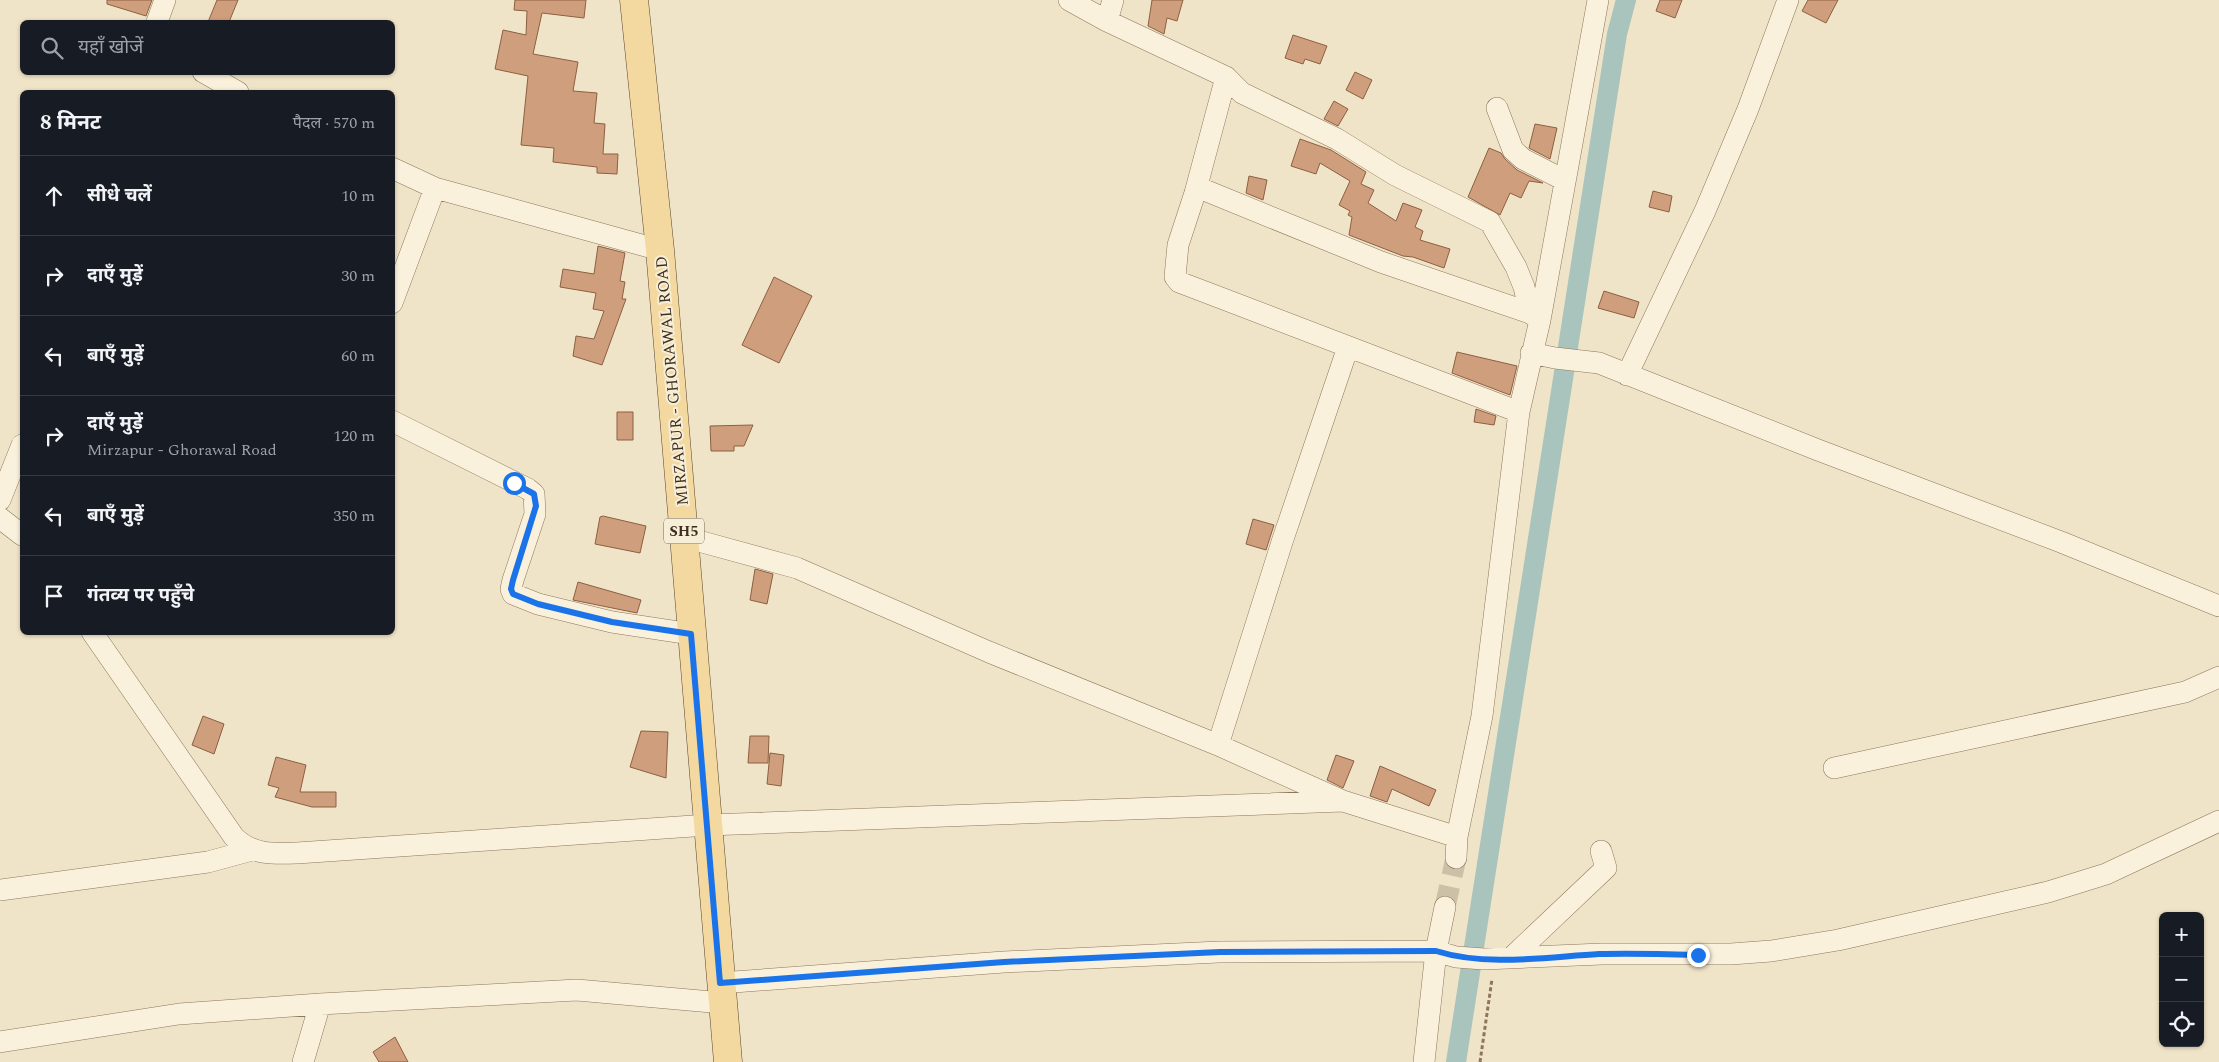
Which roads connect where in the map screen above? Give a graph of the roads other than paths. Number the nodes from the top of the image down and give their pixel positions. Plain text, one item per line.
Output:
1 (165, 0) edge
2 (634, 0) edge
3 (1068, 0) edge
4 (1113, 0) edge
5 (1598, 0) edge
6 (1788, 0) edge
7 (159, 20) edge
8 (1107, 22) junction
9 (208, 75) edge
10 (1226, 77) junction
11 (234, 90) edge
12 (1498, 108) dead end
13 (395, 169) edge
14 (1564, 180) junction
15 (1197, 187) junction
16 (435, 188) junction
17 (660, 250) junction
18 (395, 295) edge
19 (1535, 317) junction
20 (1348, 347) junction
21 (1531, 353) junction
22 (1627, 376) junction
23 (1519, 412) junction
24 (395, 423) edge
25 (20, 450) edge
26 (0, 500) edge
27 (0, 518) edge
28 (20, 534) edge
29 (684, 537) junction
30 (2219, 606) edge
31 (691, 634) junction
32 (94, 635) edge
33 (2219, 677) edge
34 (1218, 745) junction
35 (1834, 768) dead end
36 (1342, 801) junction
37 (2219, 821) edge
38 (708, 825) junction
39 (1457, 837) junction
40 (252, 850) junction
41 (1601, 851) dead end
42 (1456, 858) tunnel mouth
43 (0, 890) edge
44 (1445, 907) tunnel mouth
45 (1436, 951) junction
46 (1497, 959) junction
47 (721, 993) junction
48 (320, 1004) junction
49 (0, 1042) edge
50 (304, 1062) edge
51 (728, 1062) edge
52 (1424, 1062) edge

1 - 7 street
2 - 17 main road, MIRZAPUR - GHORAWAL ROAD / SH5
3 - 8 street
4 - 8 street
5 - 14 street
6 - 22 street
8 - 10 street
9 - 11 street
10 - 15 street
10 - 19 street
12 - 14 street
13 - 16 street
14 - 19 street
15 - 19 street
15 - 20 street
16 - 17 street
16 - 18 street
17 - 29 main road, MIRZAPUR - GHORAWAL ROAD / SH5
19 - 21 street
20 - 23 street
20 - 34 street
21 - 22 street
21 - 23 street
22 - 30 street
23 - 39 street
24 - 31 street
25 - 26 street
27 - 28 street
29 - 31 main road, MIRZAPUR - GHORAWAL ROAD / SH5
29 - 34 street
31 - 38 main road, MIRZAPUR - GHORAWAL ROAD / SH5
32 - 40 street
33 - 35 street
34 - 36 street
36 - 38 street
36 - 39 street
37 - 46 street
38 - 40 street
38 - 47 main road, MIRZAPUR - GHORAWAL ROAD / SH5
39 - 42 street
40 - 43 street
41 - 46 street
44 - 45 street
45 - 46 street
45 - 47 street
45 - 52 street
47 - 48 street
47 - 51 main road, MIRZAPUR - GHORAWAL ROAD / SH5
48 - 49 street
48 - 50 street

